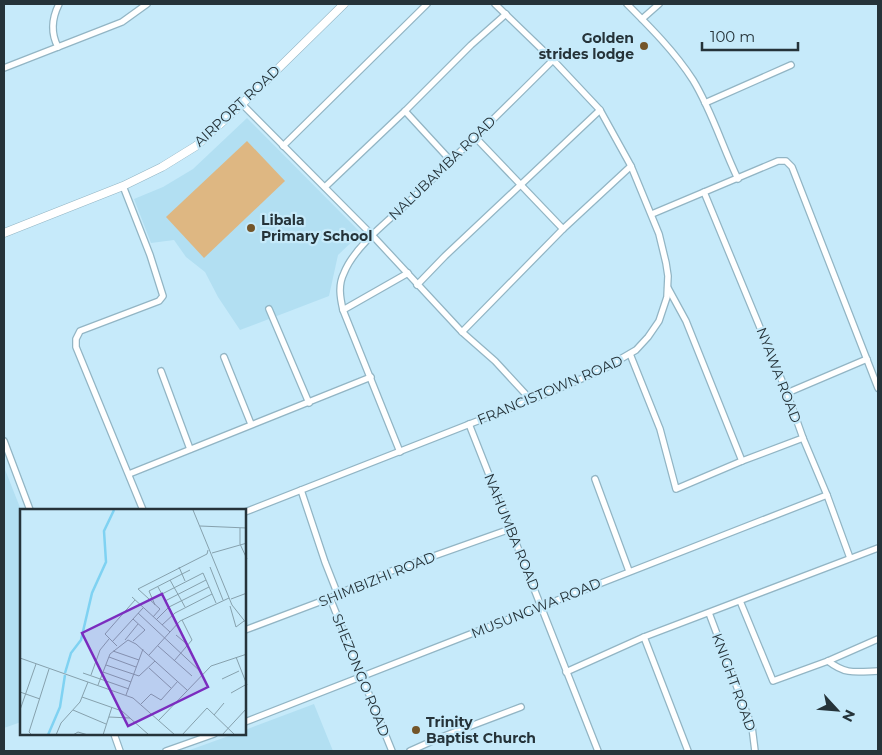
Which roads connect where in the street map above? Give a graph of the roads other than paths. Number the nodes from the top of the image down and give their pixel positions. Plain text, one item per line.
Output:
1 (59, 4) edge
2 (147, 4) edge
3 (344, 4) edge
4 (427, 4) edge
5 (495, 4) edge
6 (627, 4) edge
7 (658, 4) edge
8 (506, 14) junction
9 (642, 18) junction
10 (58, 47) junction
11 (553, 60) junction
12 (791, 65) dead end
13 (4, 68) edge
14 (705, 103) junction
15 (242, 104) junction
16 (600, 110) junction
17 (405, 111) junction
18 (475, 137) junction
19 (283, 146) junction
20 (451, 161) junction
21 (632, 166) junction
22 (738, 179) junction
23 (521, 185) junction
24 (122, 186) junction
25 (325, 187) junction
26 (704, 192) junction
27 (652, 214) junction
28 (564, 229) junction
29 (4, 233) edge
30 (372, 235) junction
31 (408, 273) junction
32 (417, 285) junction
33 (668, 288) junction
34 (269, 310) dead end
35 (343, 310) junction
36 (462, 332) junction
37 (630, 354) junction
38 (224, 357) dead end
39 (867, 360) junction
40 (161, 371) dead end
41 (371, 377) junction
42 (878, 388) edge
43 (787, 393) junction
44 (531, 400) junction
45 (309, 403) junction
46 (251, 424) junction
47 (469, 424) junction
48 (803, 438) junction
49 (4, 441) edge
50 (190, 449) junction
51 (400, 452) junction
52 (742, 461) junction
53 (129, 474) junction
54 (595, 479) dead end
55 (301, 490) junction
56 (827, 495) junction
57 (30, 509) edge
58 (143, 509) edge
59 (246, 512) edge
60 (510, 529) junction
61 (878, 548) edge
62 (850, 558) junction
63 (630, 571) junction
64 (338, 595) junction
65 (330, 598) junction
66 (740, 601) junction
67 (541, 607) junction
68 (709, 613) junction
69 (246, 630) edge
70 (644, 637) junction
71 (878, 639) edge
72 (828, 661) junction
73 (878, 671) edge
74 (566, 672) junction
75 (361, 677) junction
76 (521, 707) dead end
77 (246, 722) edge
78 (114, 735) edge
79 (211, 735) edge
80 (120, 751) edge
81 (166, 751) edge
82 (392, 751) edge
83 (410, 751) edge
84 (598, 751) edge
85 (688, 751) edge
86 (755, 751) edge

1 - 10 street
2 - 10 street
3 - 15 street, AIRPORT ROAD
4 - 19 street
5 - 8 street, FRANCISTOWN ROAD
6 - 9 street
7 - 9 street
8 - 11 street, FRANCISTOWN ROAD
8 - 17 street
9 - 14 street
10 - 13 street
11 - 16 street, FRANCISTOWN ROAD
11 - 18 street, NALUBAMBA ROAD
12 - 14 street
14 - 22 street
15 - 19 street
15 - 24 street, AIRPORT ROAD
16 - 21 street, FRANCISTOWN ROAD
16 - 23 street
17 - 20 street
17 - 25 street
18 - 20 street, NALUBAMBA ROAD
18 - 23 street
19 - 25 street
20 - 30 street, NALUBAMBA ROAD
21 - 27 street, FRANCISTOWN ROAD
21 - 28 street
22 - 26 street
22 - 39 street
23 - 28 street
23 - 32 street
24 - 29 street, AIRPORT ROAD
24 - 53 street
25 - 30 street
26 - 27 street
26 - 43 street, NYAWA ROAD
27 - 33 street, FRANCISTOWN ROAD
28 - 36 street
30 - 31 street
30 - 35 street, NALUBAMBA ROAD
31 - 32 street
31 - 35 street
32 - 36 street
33 - 37 street, FRANCISTOWN ROAD
33 - 52 street
34 - 45 street
35 - 41 street, NALUBAMBA ROAD
36 - 44 street
37 - 44 street, FRANCISTOWN ROAD
37 - 52 street
38 - 46 street
39 - 42 street
39 - 43 street
40 - 50 street
41 - 45 street
41 - 51 street, NALUBAMBA ROAD
43 - 48 street, NYAWA ROAD
44 - 47 street, FRANCISTOWN ROAD
45 - 46 street
46 - 50 street
47 - 51 street, FRANCISTOWN ROAD
47 - 60 street, NAHUMBA ROAD
48 - 52 street
48 - 56 street, NYAWA ROAD
49 - 57 street
50 - 53 street
51 - 55 street, FRANCISTOWN ROAD
53 - 58 street
54 - 63 street
55 - 59 street, FRANCISTOWN ROAD
55 - 64 street
56 - 62 street, NYAWA ROAD
56 - 63 street, MUSUNGWA ROAD
60 - 64 street, SHIMBIZHI ROAD
60 - 67 street, NAHUMBA ROAD
61 - 62 street
62 - 66 street
63 - 67 street, MUSUNGWA ROAD
64 - 65 street, SHIMBIZHI ROAD
65 - 69 street, SHIMBIZHI ROAD
65 - 75 street, SHEZONGO ROAD
66 - 68 street
66 - 72 street
67 - 74 street, NAHUMBA ROAD
67 - 75 street, MUSUNGWA ROAD
68 - 70 street
68 - 86 street, KNIGHT ROAD
70 - 74 street
70 - 85 street
71 - 72 street
72 - 73 street
74 - 84 street, NAHUMBA ROAD
75 - 77 street, MUSUNGWA ROAD
75 - 82 street, SHEZONGO ROAD
76 - 83 street
78 - 80 street
79 - 81 street

